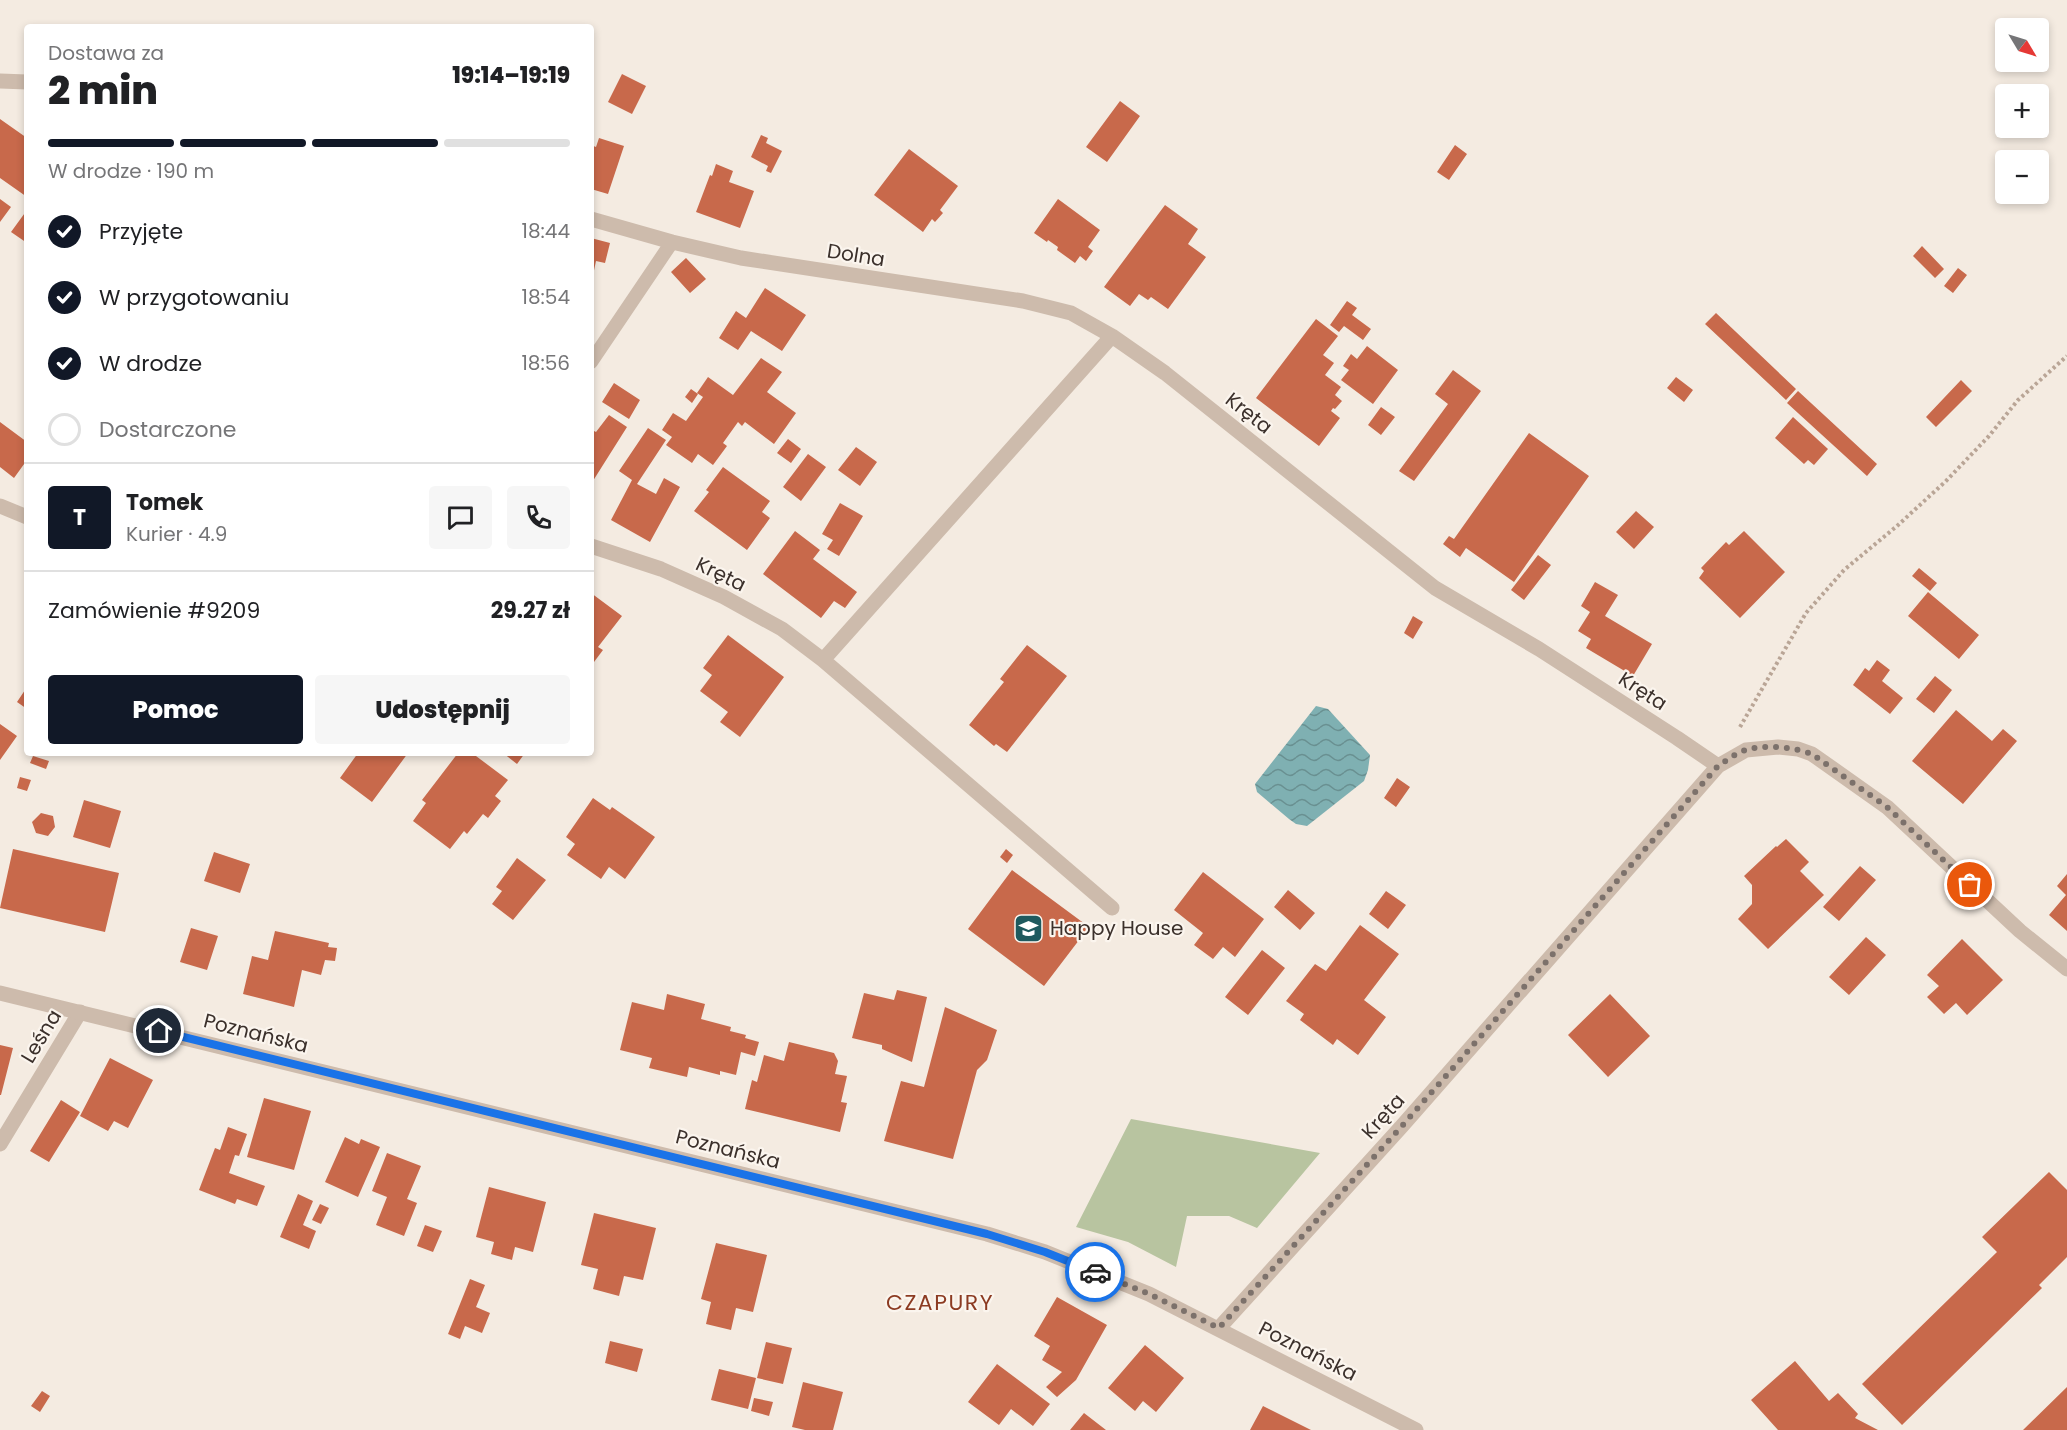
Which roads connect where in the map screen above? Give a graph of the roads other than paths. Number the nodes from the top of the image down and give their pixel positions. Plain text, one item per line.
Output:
1 (0, 81) edge
2 (24, 82) edge
3 (594, 220) edge
4 (672, 242) junction
5 (1112, 336) junction
6 (594, 358) edge
7 (0, 506) edge
8 (24, 516) edge
9 (594, 547) edge
10 (823, 660) junction
11 (1718, 766) junction
12 (1112, 908) dead end
13 (2067, 969) edge
14 (0, 993) edge
15 (80, 1012) junction
16 (0, 1144) edge
17 (1219, 1328) junction
18 (1416, 1430) edge

1 - 2 street
3 - 4 street, Dolna
4 - 5 street, Dolna
4 - 6 lane
5 - 10 street
5 - 11 street, Kręta
7 - 8 street
9 - 10 street, Kręta
10 - 12 street, Kręta
11 - 13 street, Kręta
11 - 17 street, Kręta
14 - 15 street, Poznańska
15 - 16 street, Leśna
15 - 17 street, Poznańska
17 - 18 street, Poznańska

